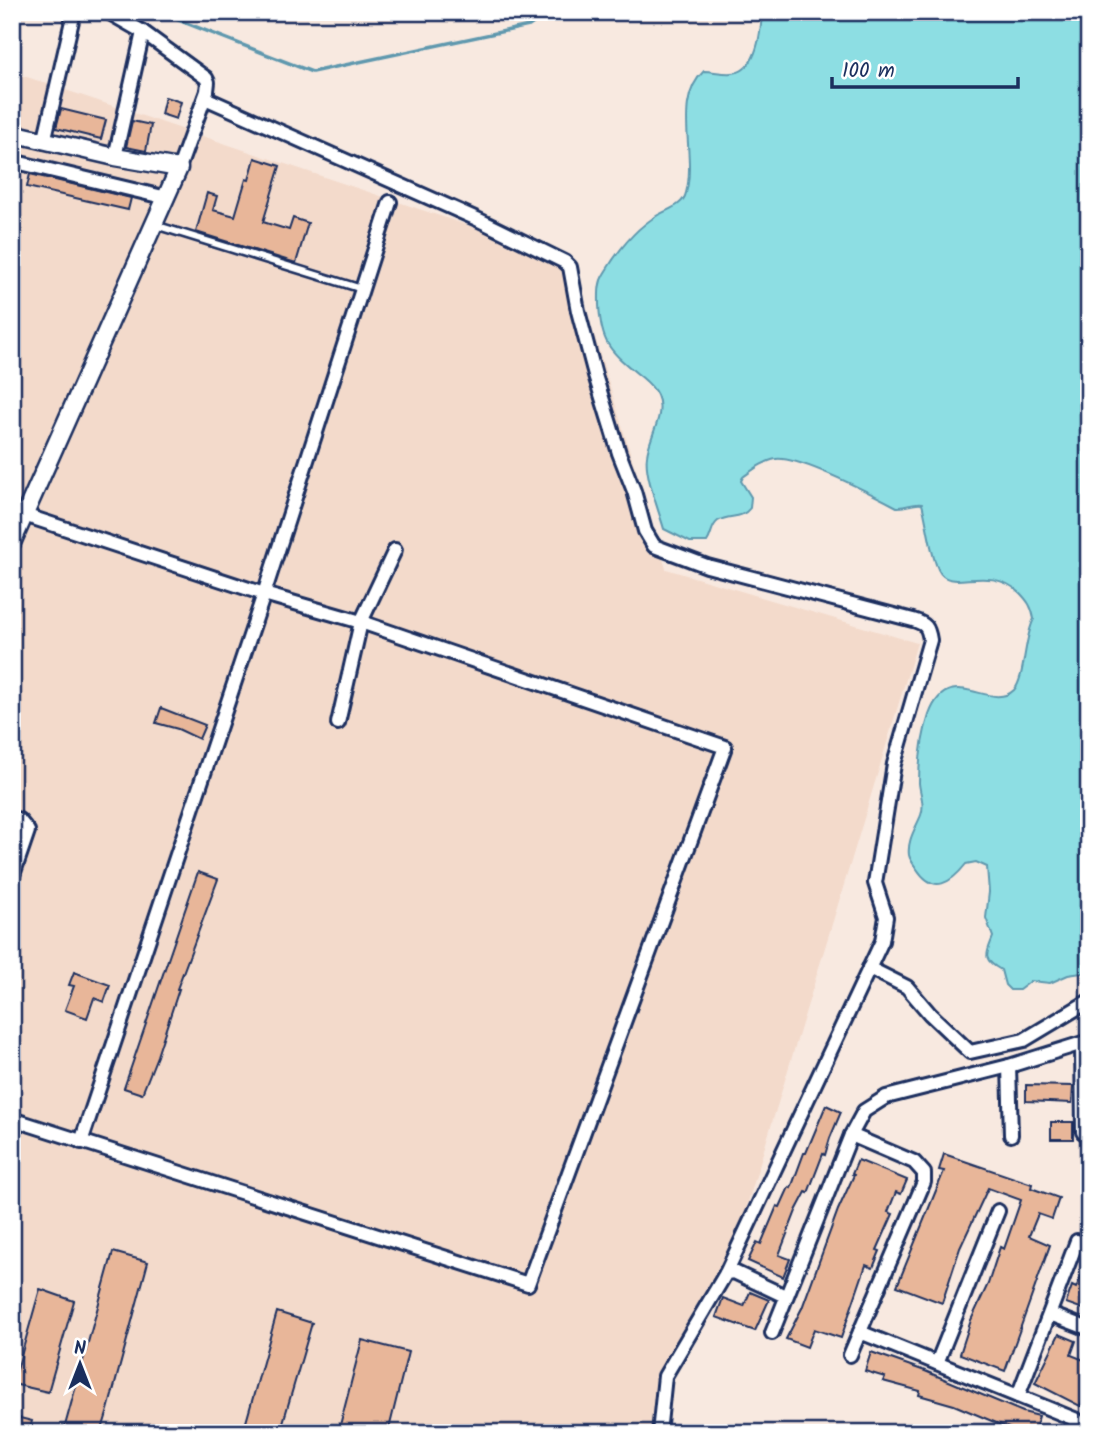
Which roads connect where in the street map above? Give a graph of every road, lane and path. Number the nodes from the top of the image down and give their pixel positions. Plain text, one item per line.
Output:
1 (74, 12) edge
2 (108, 12) edge
3 (143, 32) junction
4 (205, 98) junction
5 (12, 132) edge
6 (44, 142) junction
7 (115, 157) junction
8 (12, 161) edge
9 (179, 168) junction
10 (167, 198) junction
11 (390, 202) dead end
12 (155, 225) junction
13 (362, 289) junction
14 (18, 514) edge
15 (12, 543) edge
16 (395, 550) dead end
17 (264, 594) junction
18 (361, 622) junction
19 (338, 723) dead end
20 (12, 818) edge
21 (12, 878) edge
22 (869, 968) junction
23 (1089, 1001) edge
24 (1085, 1042) edge
25 (1009, 1066) junction
26 (12, 1119) edge
27 (1083, 1132) dead end
28 (851, 1135) junction
29 (1012, 1135) dead end
30 (81, 1142) junction
31 (998, 1211) dead end
32 (1077, 1241) dead end
33 (726, 1273) junction
34 (785, 1296) junction
35 (1050, 1314) junction
36 (1089, 1329) edge
37 (860, 1332) junction
38 (772, 1333) dead end
39 (850, 1355) dead end
40 (937, 1363) junction
41 (1018, 1396) junction
42 (659, 1433) edge
43 (1072, 1433) edge

1 - 6 street
2 - 3 street
3 - 4 street
3 - 7 street
4 - 9 street
4 - 22 street
5 - 6 street
6 - 7 street
7 - 9 street
8 - 10 street
9 - 10 street
10 - 12 street
11 - 13 street
12 - 13 lane
12 - 14 street
13 - 17 street
14 - 15 street
14 - 17 street
16 - 18 street
17 - 18 street
17 - 30 street
18 - 19 street
18 - 30 street
20 - 21 street
22 - 23 street
22 - 33 street
24 - 25 street
24 - 27 street
25 - 28 street
25 - 29 street
26 - 30 street
28 - 34 street
28 - 37 street
31 - 40 street
32 - 35 street
33 - 34 street
33 - 42 street
34 - 38 street
35 - 36 street
35 - 41 street
37 - 39 street
37 - 40 street
40 - 41 street
41 - 43 street

